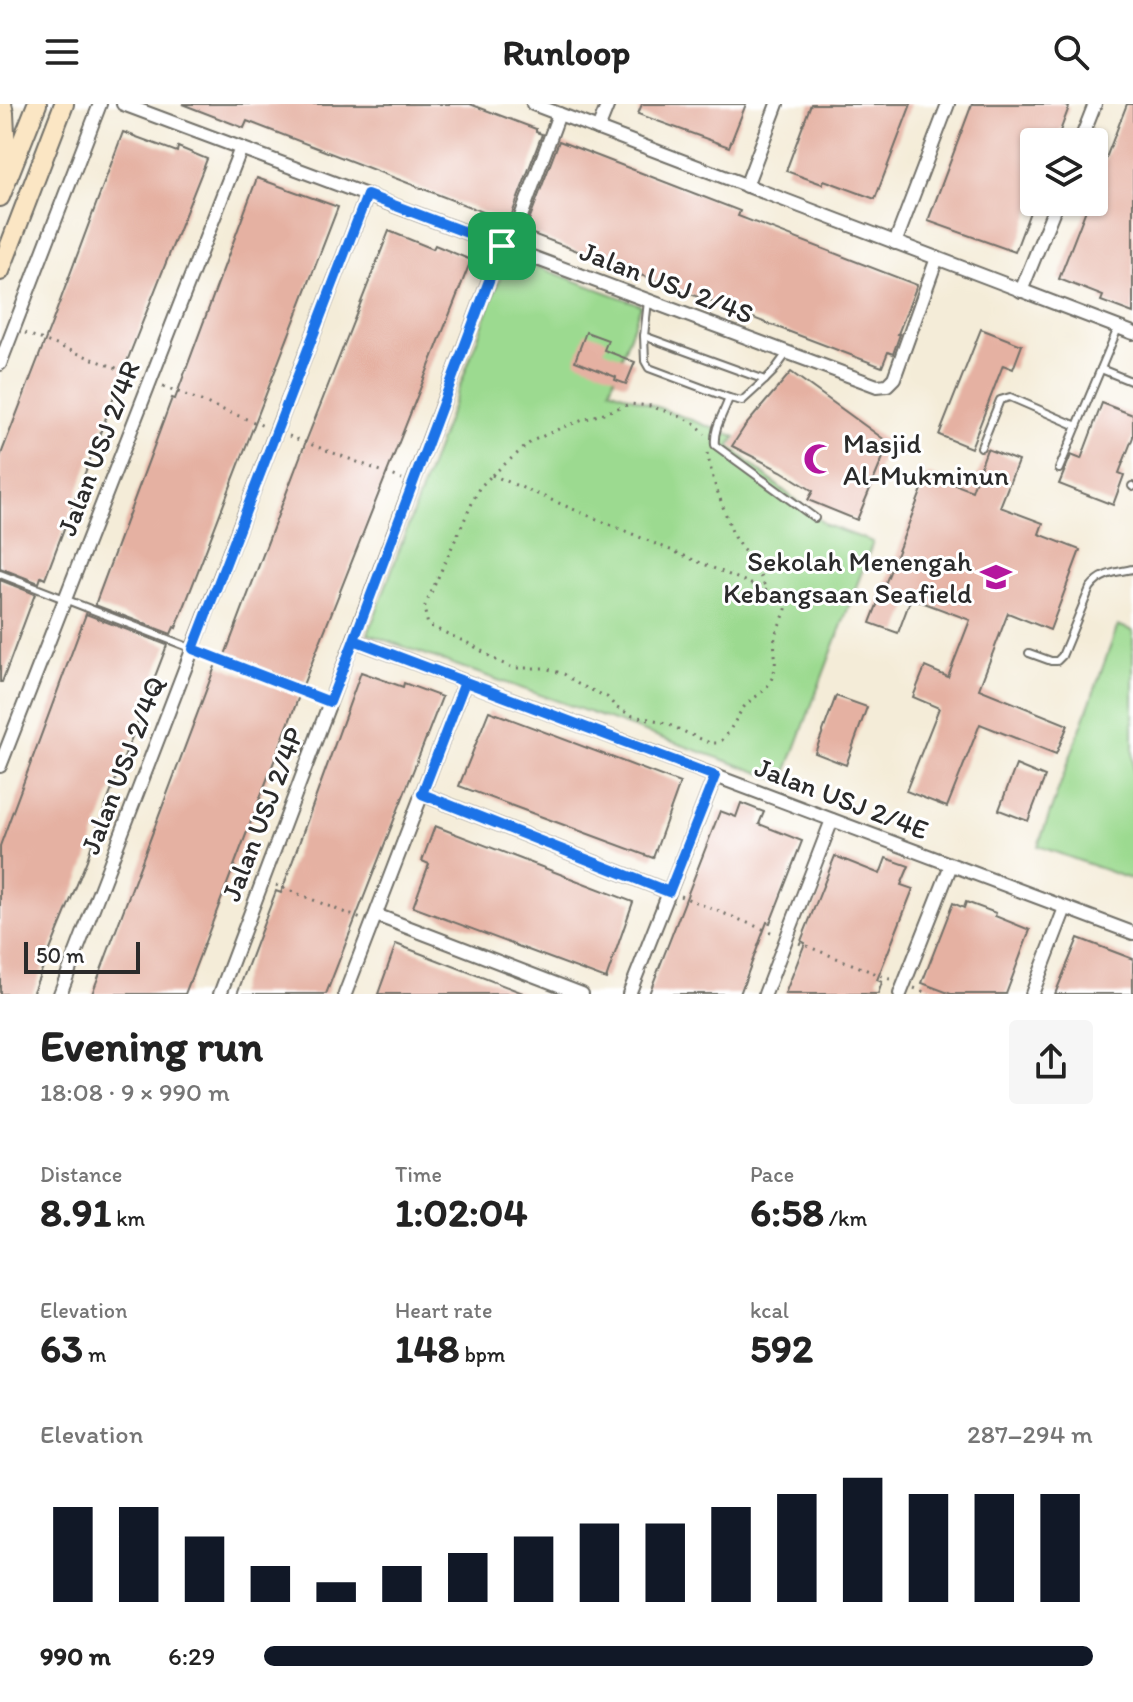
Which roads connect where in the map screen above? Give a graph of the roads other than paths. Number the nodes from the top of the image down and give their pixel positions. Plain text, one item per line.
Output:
1 (2, 104) edge
2 (37, 104) edge
3 (64, 104) edge
4 (100, 104) edge
5 (123, 104) edge
6 (533, 104) edge
7 (608, 104) edge
8 (777, 104) edge
9 (948, 104) edge
10 (1095, 104) edge
11 (559, 114) junction
12 (1086, 128) edge
13 (598, 129) junction
14 (241, 148) junction
15 (746, 186) junction
16 (4, 188) edge
17 (367, 195) junction
18 (1051, 216) edge
19 (895, 243) junction
20 (506, 247) junction
21 (937, 258) junction
22 (0, 271) edge
23 (1021, 291) junction
24 (648, 301) junction
25 (1118, 328) junction
26 (1133, 333) edge
27 (644, 336) junction
28 (787, 353) junction
29 (0, 364) edge
30 (1101, 369) junction
31 (765, 380) junction
32 (1133, 382) edge
33 (729, 398) junction
34 (1077, 426) junction
35 (981, 447) dead end
36 (1059, 469) dead end
37 (815, 518) dead end
38 (1133, 569) edge
39 (0, 574) edge
40 (65, 599) junction
41 (354, 640) junction
42 (193, 649) junction
43 (1029, 653) dead end
44 (465, 682) junction
45 (330, 702) junction
46 (0, 766) edge
47 (715, 776) junction
48 (422, 794) junction
49 (832, 820) junction
50 (951, 865) junction
51 (669, 892) junction
52 (1065, 908) junction
53 (374, 919) junction
54 (1133, 933) edge
55 (60, 994) edge
56 (220, 994) edge
57 (345, 994) edge
58 (582, 994) edge
59 (629, 994) edge
60 (765, 994) edge
61 (900, 994) edge
62 (1032, 994) edge

1 - 16 main road
2 - 16 main road
3 - 22 main road
4 - 29 street
5 - 14 street, Jalan USJ 2/4S
6 - 11 street
7 - 13 street
8 - 15 street
9 - 19 street
10 - 12 street
11 - 13 street
11 - 20 street, Jalan USJ 2/4P
13 - 15 street
14 - 17 street, Jalan USJ 2/4S
14 - 40 street, Jalan USJ 2/4R
15 - 19 street
17 - 20 street, Jalan USJ 2/4S
17 - 42 street, Jalan USJ 2/4Q
18 - 23 street
19 - 21 street
20 - 24 street, Jalan USJ 2/4S
20 - 41 street, Jalan USJ 2/4P
21 - 23 street
21 - 28 street, Jalan USJ 2/4S
23 - 25 street
24 - 27 lane
24 - 28 street, Jalan USJ 2/4S
25 - 26 street
25 - 30 lane
27 - 31 lane
27 - 33 lane
28 - 31 lane
30 - 32 lane
30 - 34 lane
31 - 33 lane
33 - 37 lane
34 - 35 lane
34 - 36 lane
38 - 43 lane
39 - 40 lane
40 - 42 lane
40 - 46 street, Jalan USJ 2/4R
41 - 44 street, Jalan USJ 2/4E
41 - 45 street, Jalan USJ 2/4P
42 - 45 lane
42 - 55 street, Jalan USJ 2/4Q
44 - 47 street, Jalan USJ 2/4E
44 - 48 street
45 - 56 street, Jalan USJ 2/4P
47 - 49 street, Jalan USJ 2/4E
47 - 51 street
48 - 51 street
48 - 53 street
49 - 50 street, Jalan USJ 2/4E
49 - 60 street
50 - 52 street, Jalan USJ 2/4E
50 - 61 street
51 - 59 street
52 - 54 street, Jalan USJ 2/4E
52 - 62 street
53 - 57 street
53 - 58 street

